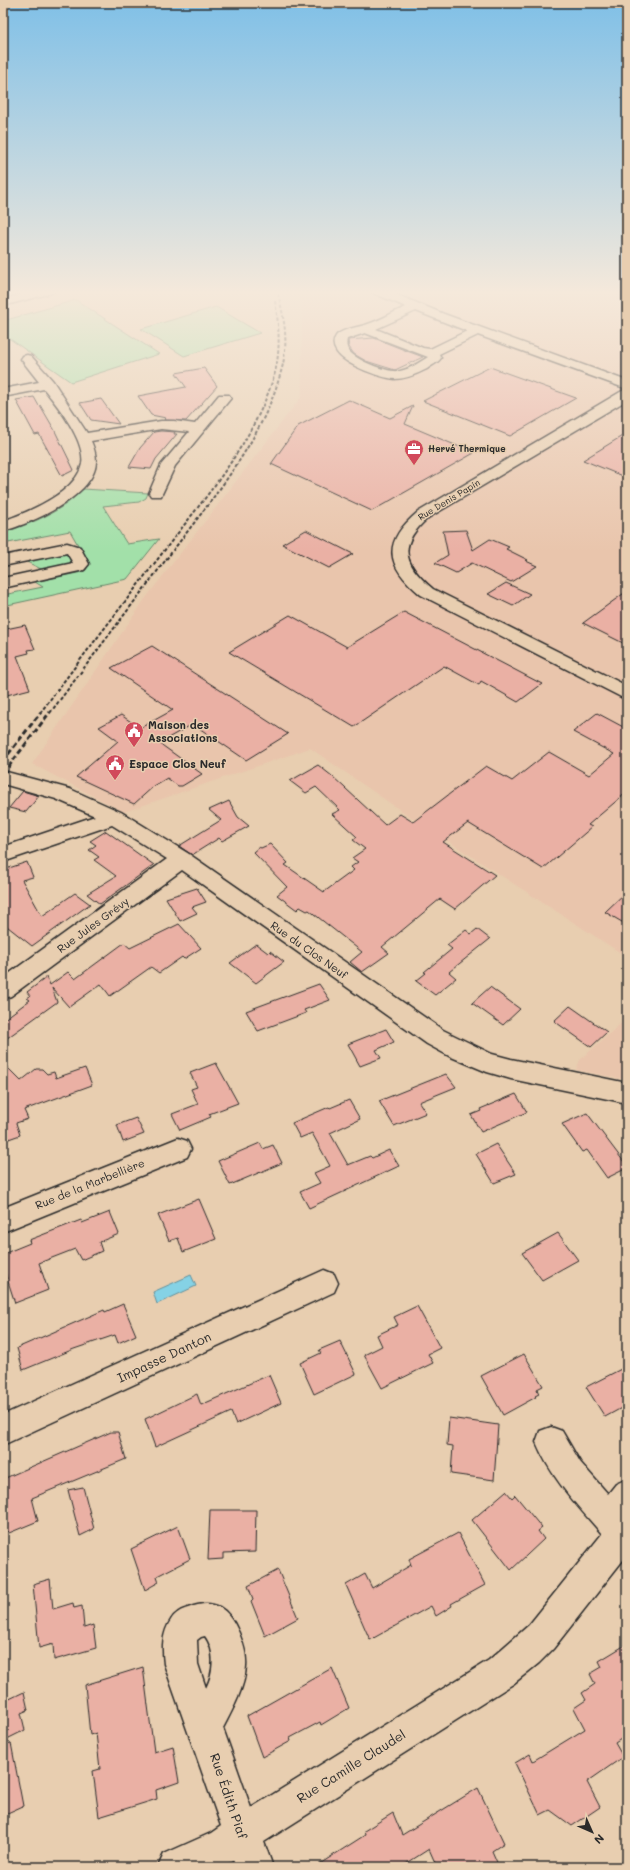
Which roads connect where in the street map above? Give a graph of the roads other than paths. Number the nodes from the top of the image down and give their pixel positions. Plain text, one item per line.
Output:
1 (40, 377) edge
2 (606, 377) edge
3 (3, 379) edge
4 (45, 385) junction
5 (627, 385) edge
6 (3, 393) edge
7 (627, 394) edge
8 (224, 398) dead end
9 (198, 429) junction
10 (83, 438) junction
11 (156, 493) dead end
12 (3, 526) edge
13 (3, 561) edge
14 (3, 583) edge
15 (627, 693) edge
16 (3, 777) edge
17 (114, 817) junction
18 (3, 855) edge
19 (182, 860) junction
20 (3, 990) edge
21 (627, 1093) edge
22 (178, 1149) dead end
23 (3, 1220) edge
24 (324, 1283) dead end
25 (3, 1430) edge
26 (551, 1442) dead end
27 (627, 1494) edge
28 (619, 1530) edge
29 (205, 1726) dead end
30 (248, 1851) edge
31 (177, 1867) edge

1 - 4 street
2 - 5 street
3 - 4 street
4 - 6 street
4 - 10 street
7 - 15 street, Rue Denis Papin
8 - 9 street
9 - 10 street
9 - 11 street
10 - 12 street
13 - 14 street
16 - 17 street, Rue du Clos Neuf
17 - 18 street
17 - 19 street, Rue du Clos Neuf
19 - 20 street, Rue Jules Grévy
19 - 21 street, Rue du Clos Neuf
22 - 23 street, Rue de la Marbellière
24 - 25 street, Impasse Danton
26 - 28 street
27 - 28 street
28 - 30 street, Rue Camille Claudel
29 - 30 street, Rue Édith Piaf
30 - 31 street, Rue Camille Claudel

